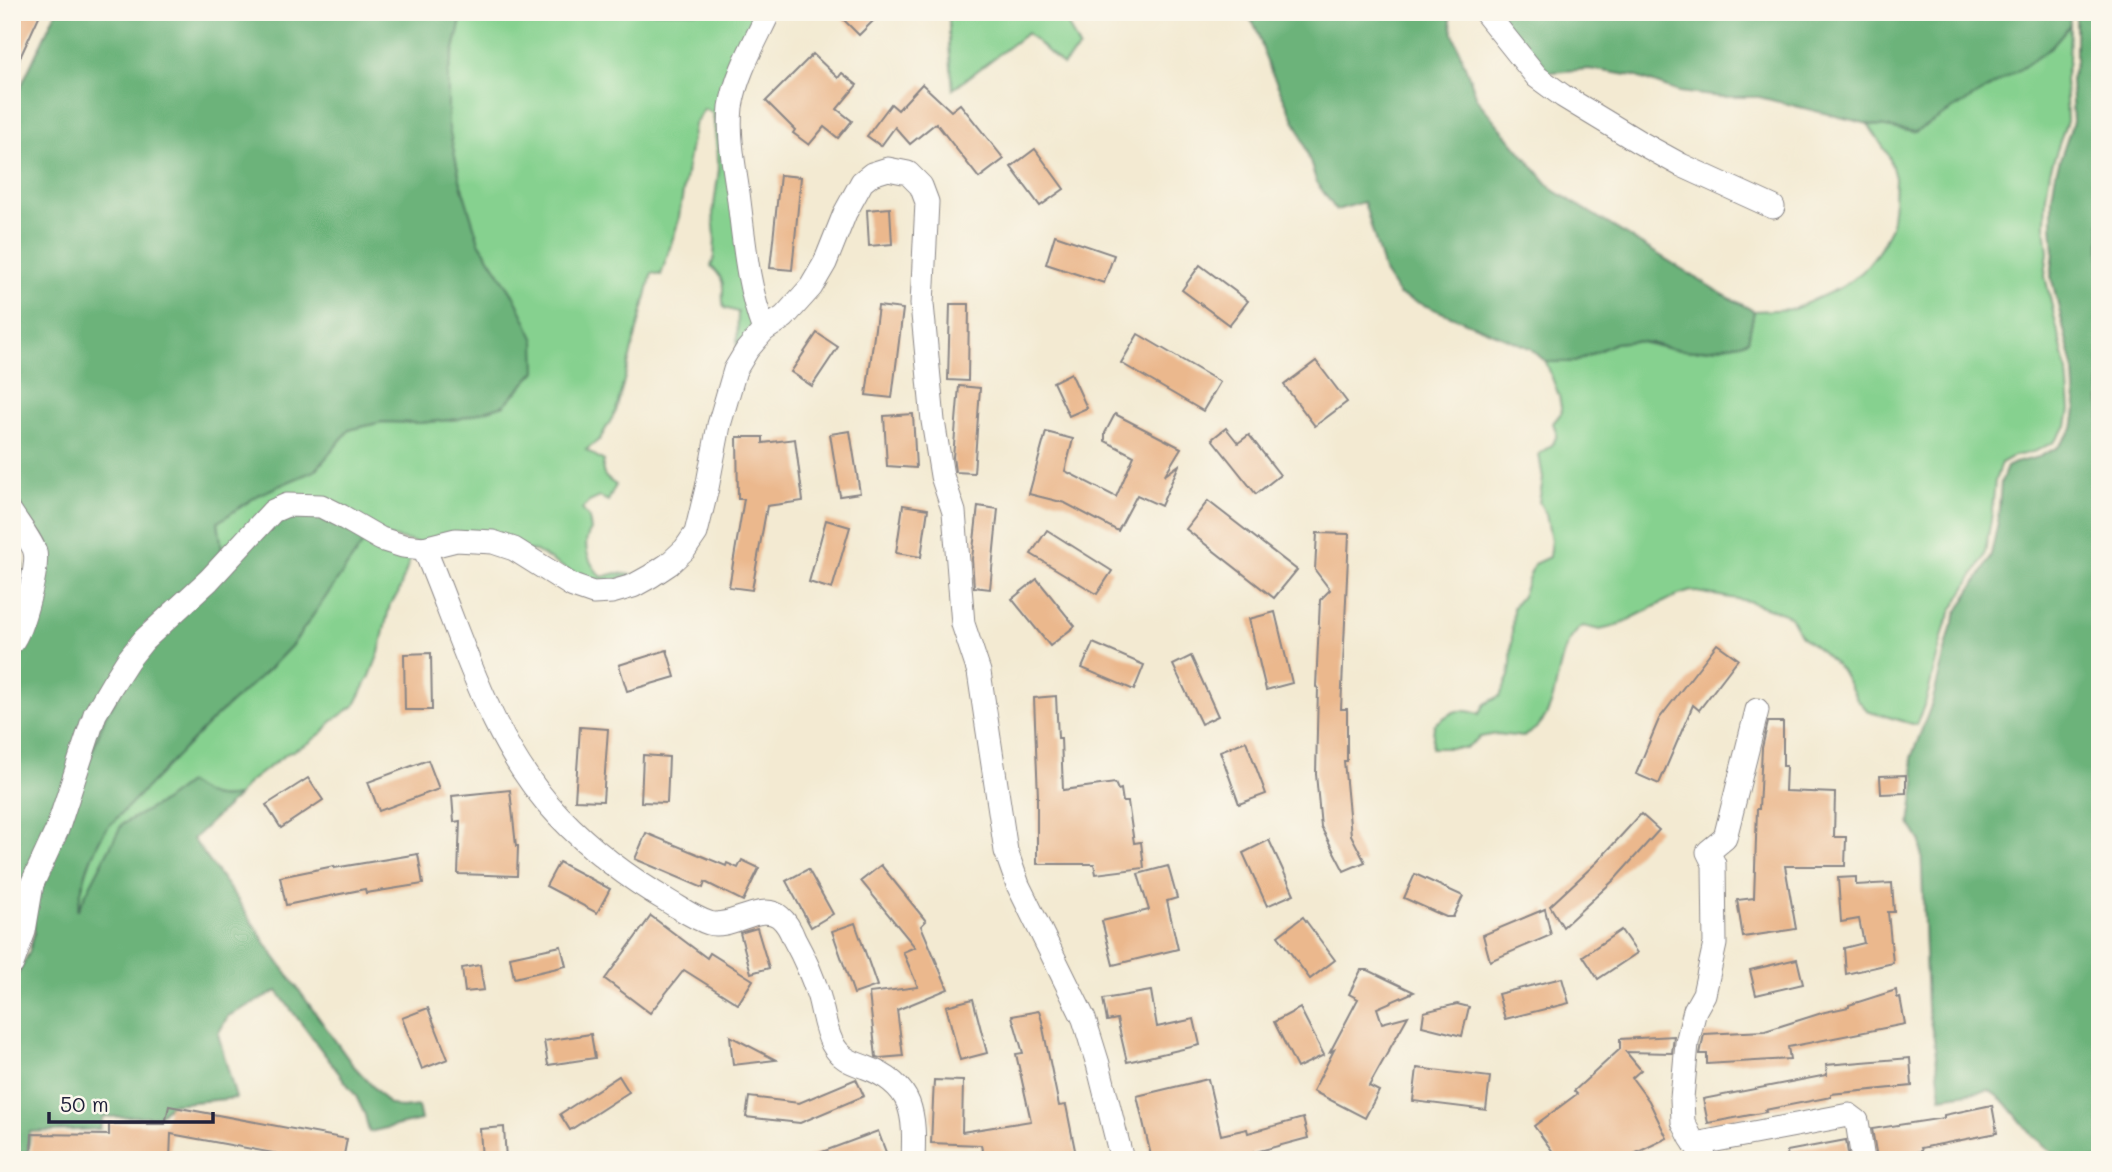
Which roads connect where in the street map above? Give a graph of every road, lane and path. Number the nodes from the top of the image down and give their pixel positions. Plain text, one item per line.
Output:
1 (769, 12) edge
2 (1485, 12) edge
3 (1773, 207) dead end
4 (764, 330) junction
5 (12, 514) edge
6 (424, 548) junction
7 (12, 642) edge
8 (1757, 710) dead end
9 (12, 964) edge
10 (1701, 1152) edge
11 (913, 1160) edge
12 (1122, 1160) edge
13 (1863, 1160) edge

1 - 4 street
2 - 3 street
4 - 6 street
4 - 12 street
5 - 7 street
6 - 9 street
6 - 11 street
8 - 10 street
10 - 13 street

